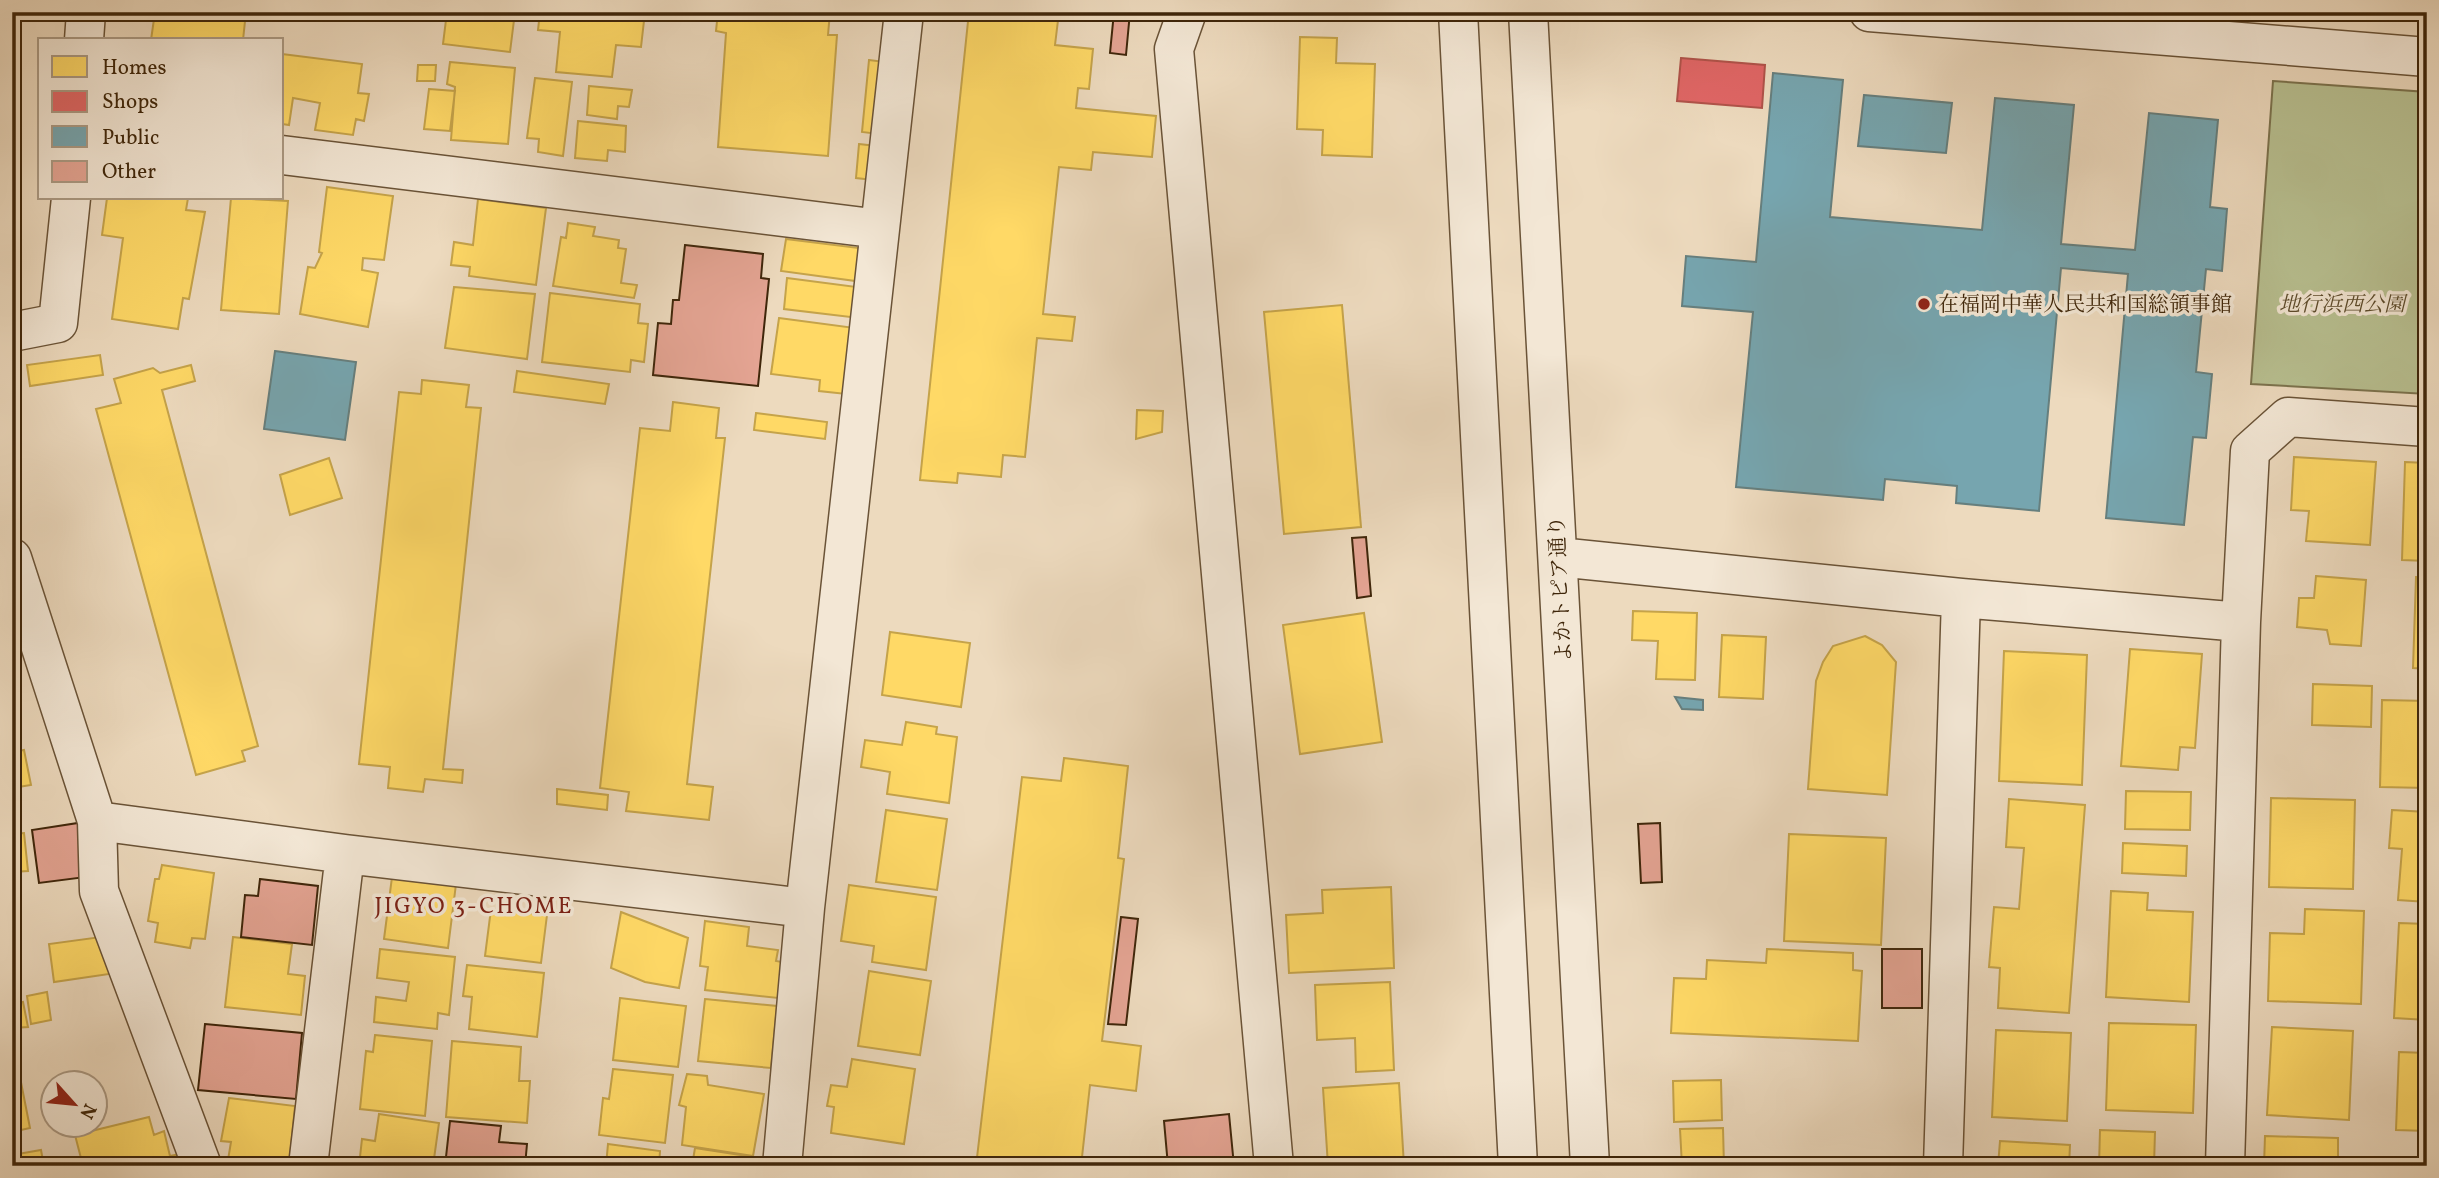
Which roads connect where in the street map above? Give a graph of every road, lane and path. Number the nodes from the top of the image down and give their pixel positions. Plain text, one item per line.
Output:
1 (86, 12) edge
2 (904, 12) edge
3 (1187, 12) edge
4 (1458, 12) edge
5 (1528, 12) edge
6 (1869, 12) edge
7 (84, 38) edge
8 (2427, 57) edge
9 (284, 155) edge
10 (71, 200) edge
11 (880, 229) junction
12 (12, 332) edge
13 (2427, 427) edge
14 (1558, 557) junction
15 (12, 558) edge
16 (1961, 598) junction
17 (2241, 622) junction
18 (97, 821) junction
19 (345, 854) junction
20 (805, 908) junction
21 (202, 1166) edge
22 (308, 1166) edge
23 (782, 1166) edge
24 (1274, 1166) edge
25 (1518, 1166) edge
26 (1590, 1166) edge
27 (1943, 1166) edge
28 (2225, 1166) edge

1 - 7 street
2 - 11 street
3 - 24 street
4 - 25 street
5 - 14 street, よかトピア通り
6 - 8 street
9 - 11 street
10 - 12 street
11 - 20 street
13 - 17 street
14 - 16 street
14 - 26 street, よかトピア通り
15 - 18 street
16 - 17 street
16 - 27 street
17 - 28 street
18 - 19 street
18 - 21 street
19 - 20 street
19 - 22 street
20 - 23 street

